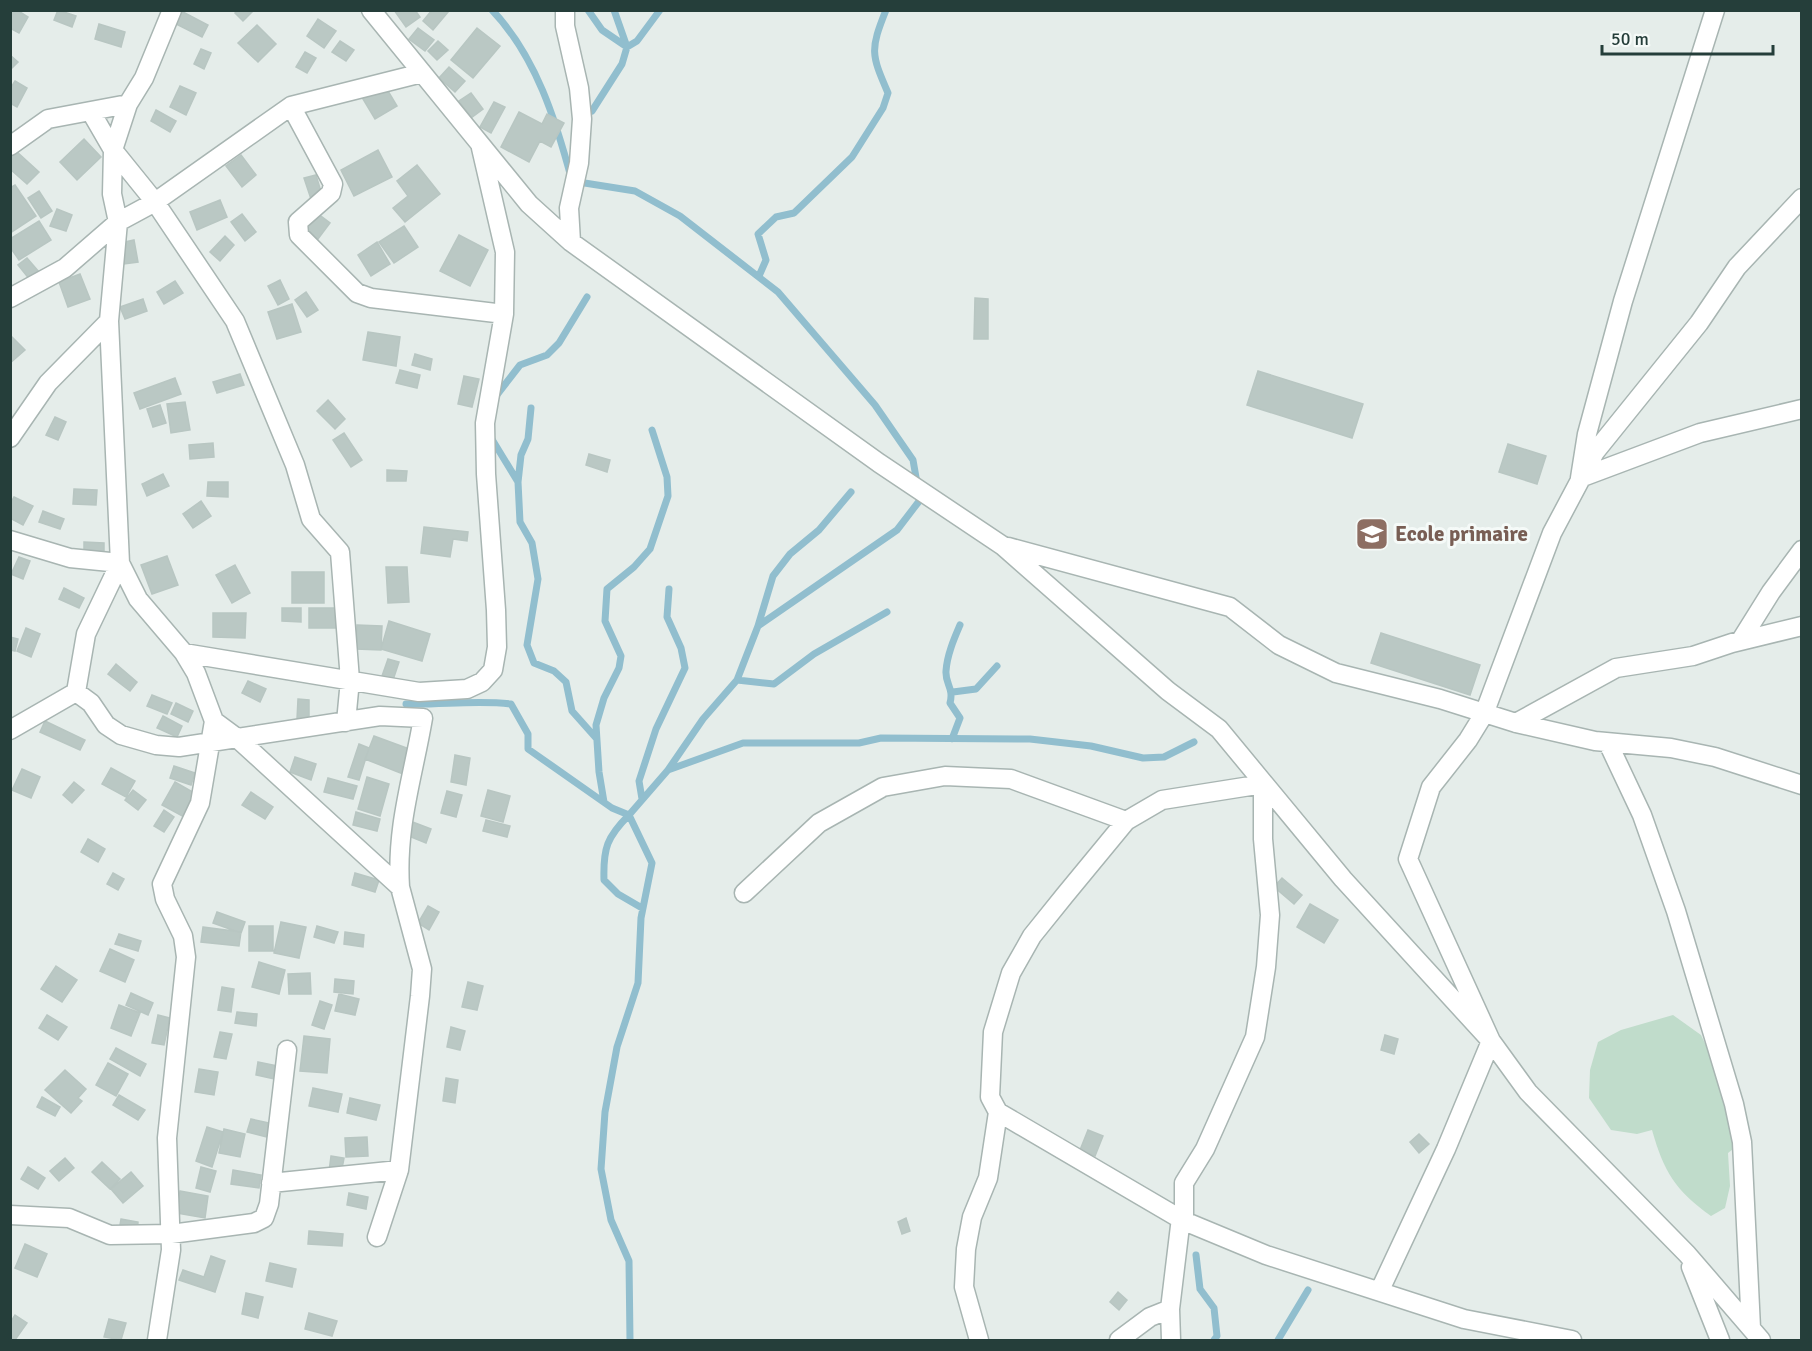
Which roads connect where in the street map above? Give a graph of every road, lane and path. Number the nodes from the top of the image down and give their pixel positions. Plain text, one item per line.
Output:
1 (172, 10) edge
2 (371, 10) edge
3 (565, 10) edge
4 (1715, 10) edge
5 (422, 73) junction
6 (128, 104) junction
7 (291, 106) junction
8 (91, 112) junction
9 (480, 143) junction
10 (10, 146) edge
11 (113, 150) junction
12 (1802, 198) edge
13 (154, 202) junction
14 (118, 222) junction
15 (572, 242) junction
16 (10, 297) edge
17 (504, 314) junction
18 (109, 321) junction
19 (1802, 409) edge
20 (10, 438) edge
21 (1581, 478) junction
22 (10, 540) edge
23 (1003, 546) junction
24 (1802, 550) edge
25 (120, 563) junction
26 (1802, 626) edge
27 (1741, 640) junction
28 (184, 653) junction
29 (350, 680) junction
30 (76, 692) junction
31 (1484, 714) junction
32 (214, 722) junction
33 (346, 722) junction
34 (1516, 723) junction
35 (10, 730) edge
36 (237, 738) junction
37 (211, 742) junction
38 (1608, 743) junction
39 (1263, 784) junction
40 (1802, 785) edge
41 (1126, 821) junction
42 (400, 887) junction
43 (744, 893) dead end
44 (1491, 1041) junction
45 (287, 1050) dead end
46 (998, 1112) junction
47 (399, 1170) junction
48 (271, 1183) junction
49 (10, 1215) edge
50 (1184, 1221) junction
51 (171, 1234) junction
52 (377, 1237) dead end
53 (1687, 1254) junction
54 (1380, 1290) junction
55 (1170, 1309) junction
56 (1756, 1334) edge
57 (157, 1341) edge
58 (979, 1341) edge
59 (1119, 1341) edge
60 (1171, 1341) edge
61 (1572, 1341) edge
62 (1720, 1341) edge

1 - 6 street
2 - 5 street
3 - 15 street
4 - 21 street
5 - 7 street
5 - 9 street
6 - 8 street
6 - 11 street
7 - 13 street
7 - 17 street
8 - 10 street
8 - 11 street
9 - 15 street
9 - 17 street
11 - 13 street
11 - 14 street
12 - 21 street
13 - 14 street
13 - 29 street
14 - 16 street
14 - 18 street
15 - 23 street
17 - 29 street
18 - 20 street
18 - 25 street
19 - 21 street
21 - 31 street
22 - 25 street
23 - 31 street
23 - 39 street
24 - 27 street
25 - 28 street
25 - 30 street
26 - 27 street
27 - 34 street
28 - 29 street
28 - 32 street
29 - 33 street
30 - 35 street
30 - 37 street
31 - 34 street
31 - 44 street
32 - 36 street
32 - 37 street
33 - 36 street
33 - 42 street
34 - 38 street
36 - 37 street
36 - 42 street
37 - 51 street
38 - 40 street
38 - 56 street
39 - 41 street
39 - 44 street
39 - 50 street
41 - 43 street
41 - 46 street
42 - 47 street
44 - 53 street
44 - 54 street
45 - 48 street
46 - 50 street
46 - 58 street
47 - 48 street
47 - 52 street
48 - 51 street
49 - 51 street
50 - 54 street
50 - 55 street
51 - 57 street
53 - 56 street
53 - 62 street
54 - 61 street
55 - 59 street
55 - 60 street

